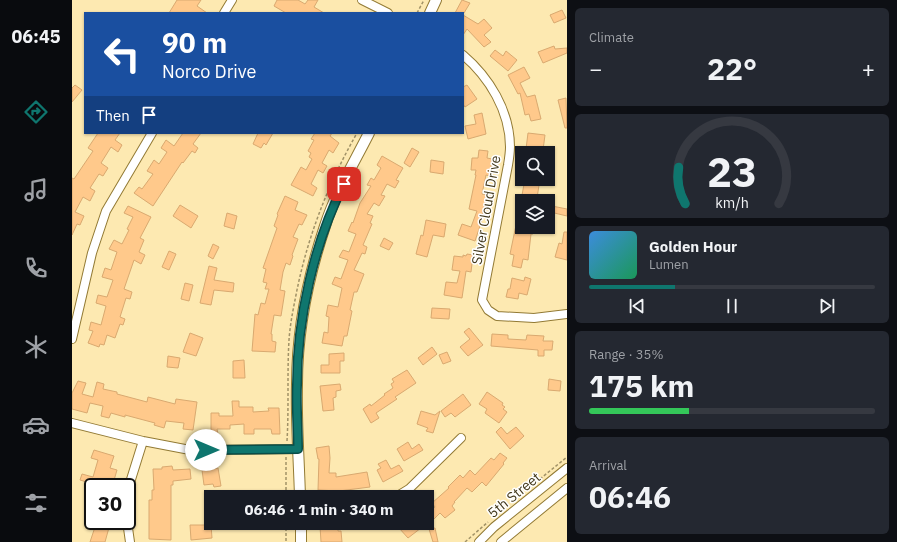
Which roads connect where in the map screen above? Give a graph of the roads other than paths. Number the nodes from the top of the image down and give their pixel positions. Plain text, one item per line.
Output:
1 (232, 0) edge
2 (362, 0) edge
3 (436, 0) edge
4 (225, 12) edge
5 (386, 12) edge
6 (430, 12) edge
7 (464, 56) edge
8 (151, 134) edge
9 (369, 134) edge
10 (567, 314) edge
11 (72, 339) edge
12 (72, 423) edge
13 (461, 438) dead end
14 (143, 441) junction
15 (298, 449) junction
16 (567, 468) edge
17 (131, 478) edge
18 (567, 488) edge
19 (300, 490) edge
20 (407, 490) edge
21 (128, 530) edge
22 (301, 530) edge
23 (130, 542) edge
24 (301, 542) edge
25 (479, 542) edge
26 (501, 542) edge

1 - 4 street
2 - 5 street
3 - 6 main road
7 - 10 street, Silver Cloud Drive
8 - 11 street
9 - 15 main road
12 - 14 street
13 - 20 street
14 - 15 street
14 - 17 street
15 - 19 main road
16 - 25 street, 5th Street
18 - 26 street, 5th Street
21 - 23 street
22 - 24 main road

